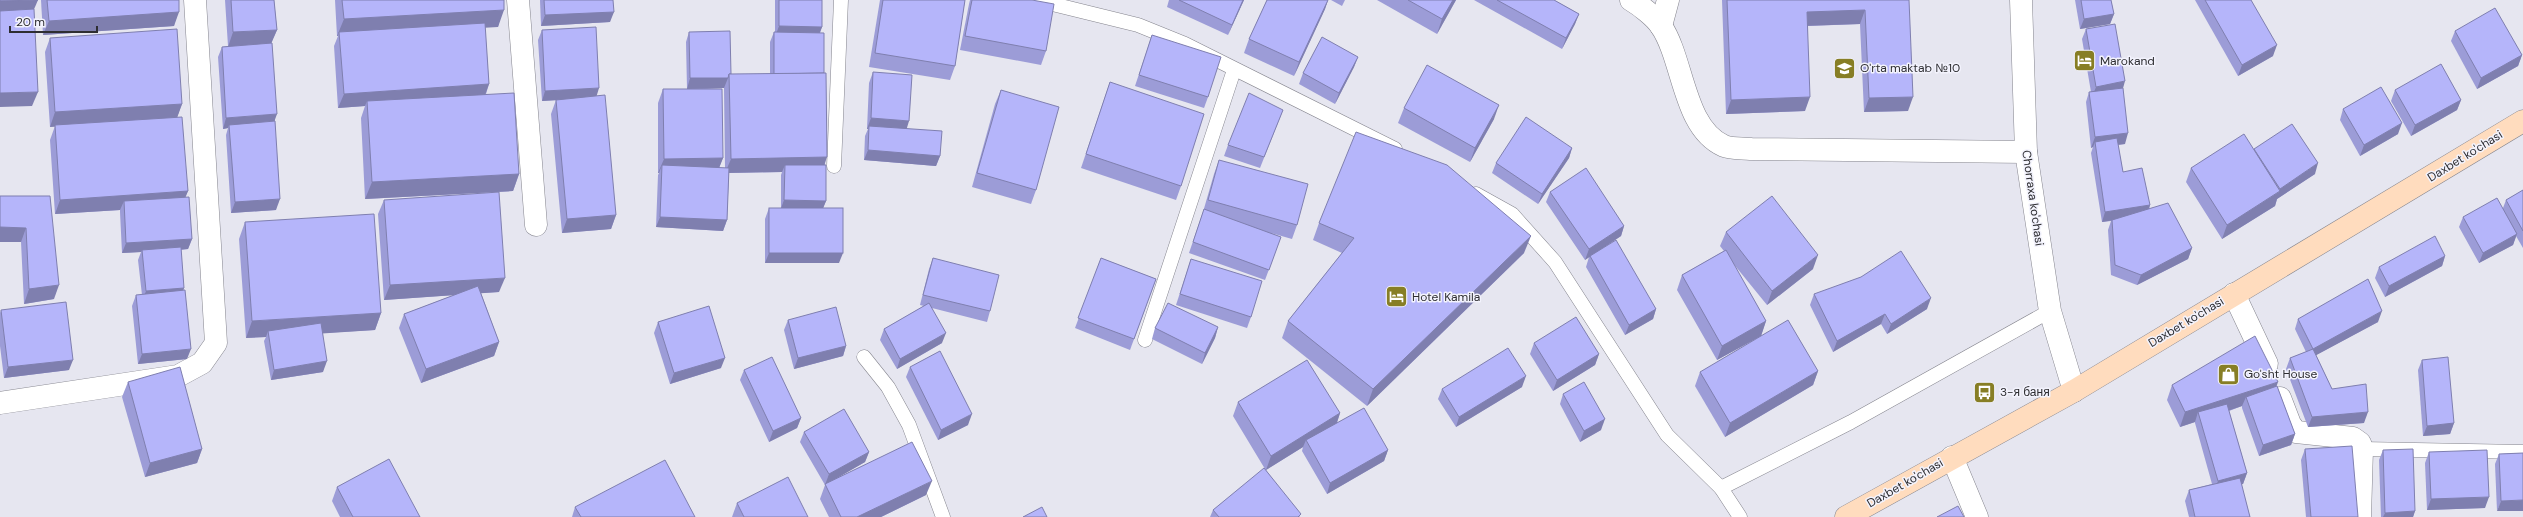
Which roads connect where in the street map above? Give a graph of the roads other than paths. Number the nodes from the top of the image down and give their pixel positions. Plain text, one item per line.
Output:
1 (195, 0) edge
2 (518, 0) edge
3 (841, 0) edge
4 (1036, 0) edge
5 (1631, 0) edge
6 (1668, 0) edge
7 (2021, 0) edge
8 (1661, 26) junction
9 (1234, 70) junction
10 (2523, 121) edge
11 (2026, 152) junction
12 (1407, 156) edge
13 (834, 166) dead end
14 (1463, 187) edge
15 (536, 226) dead end
16 (2234, 294) junction
17 (2050, 311) junction
18 (1145, 340) dead end
19 (864, 357) dead end
20 (2074, 391) junction
21 (0, 403) edge
22 (2362, 449) junction
23 (2523, 452) edge
24 (1952, 457) junction
25 (1721, 488) junction
26 (943, 517) edge
27 (1740, 517) edge
28 (1846, 517) edge
29 (1977, 517) edge
30 (2360, 517) edge

1 - 21 street
2 - 15 street
3 - 13 lane
4 - 9 lane
5 - 8 street
6 - 8 street
7 - 11 street, Chorraxa ko'chasi
8 - 11 street
9 - 12 lane
9 - 18 lane
10 - 16 main road, Daxbet ko'chasi
11 - 17 street, Chorraxa ko'chasi
14 - 25 lane
16 - 20 main road, Daxbet ko'chasi
16 - 22 street
17 - 20 street, Chorraxa ko'chasi
17 - 25 lane
19 - 26 lane
20 - 24 main road, Daxbet ko'chasi
22 - 23 lane
22 - 30 street
24 - 28 main road, Daxbet ko'chasi
24 - 29 street
25 - 27 lane

